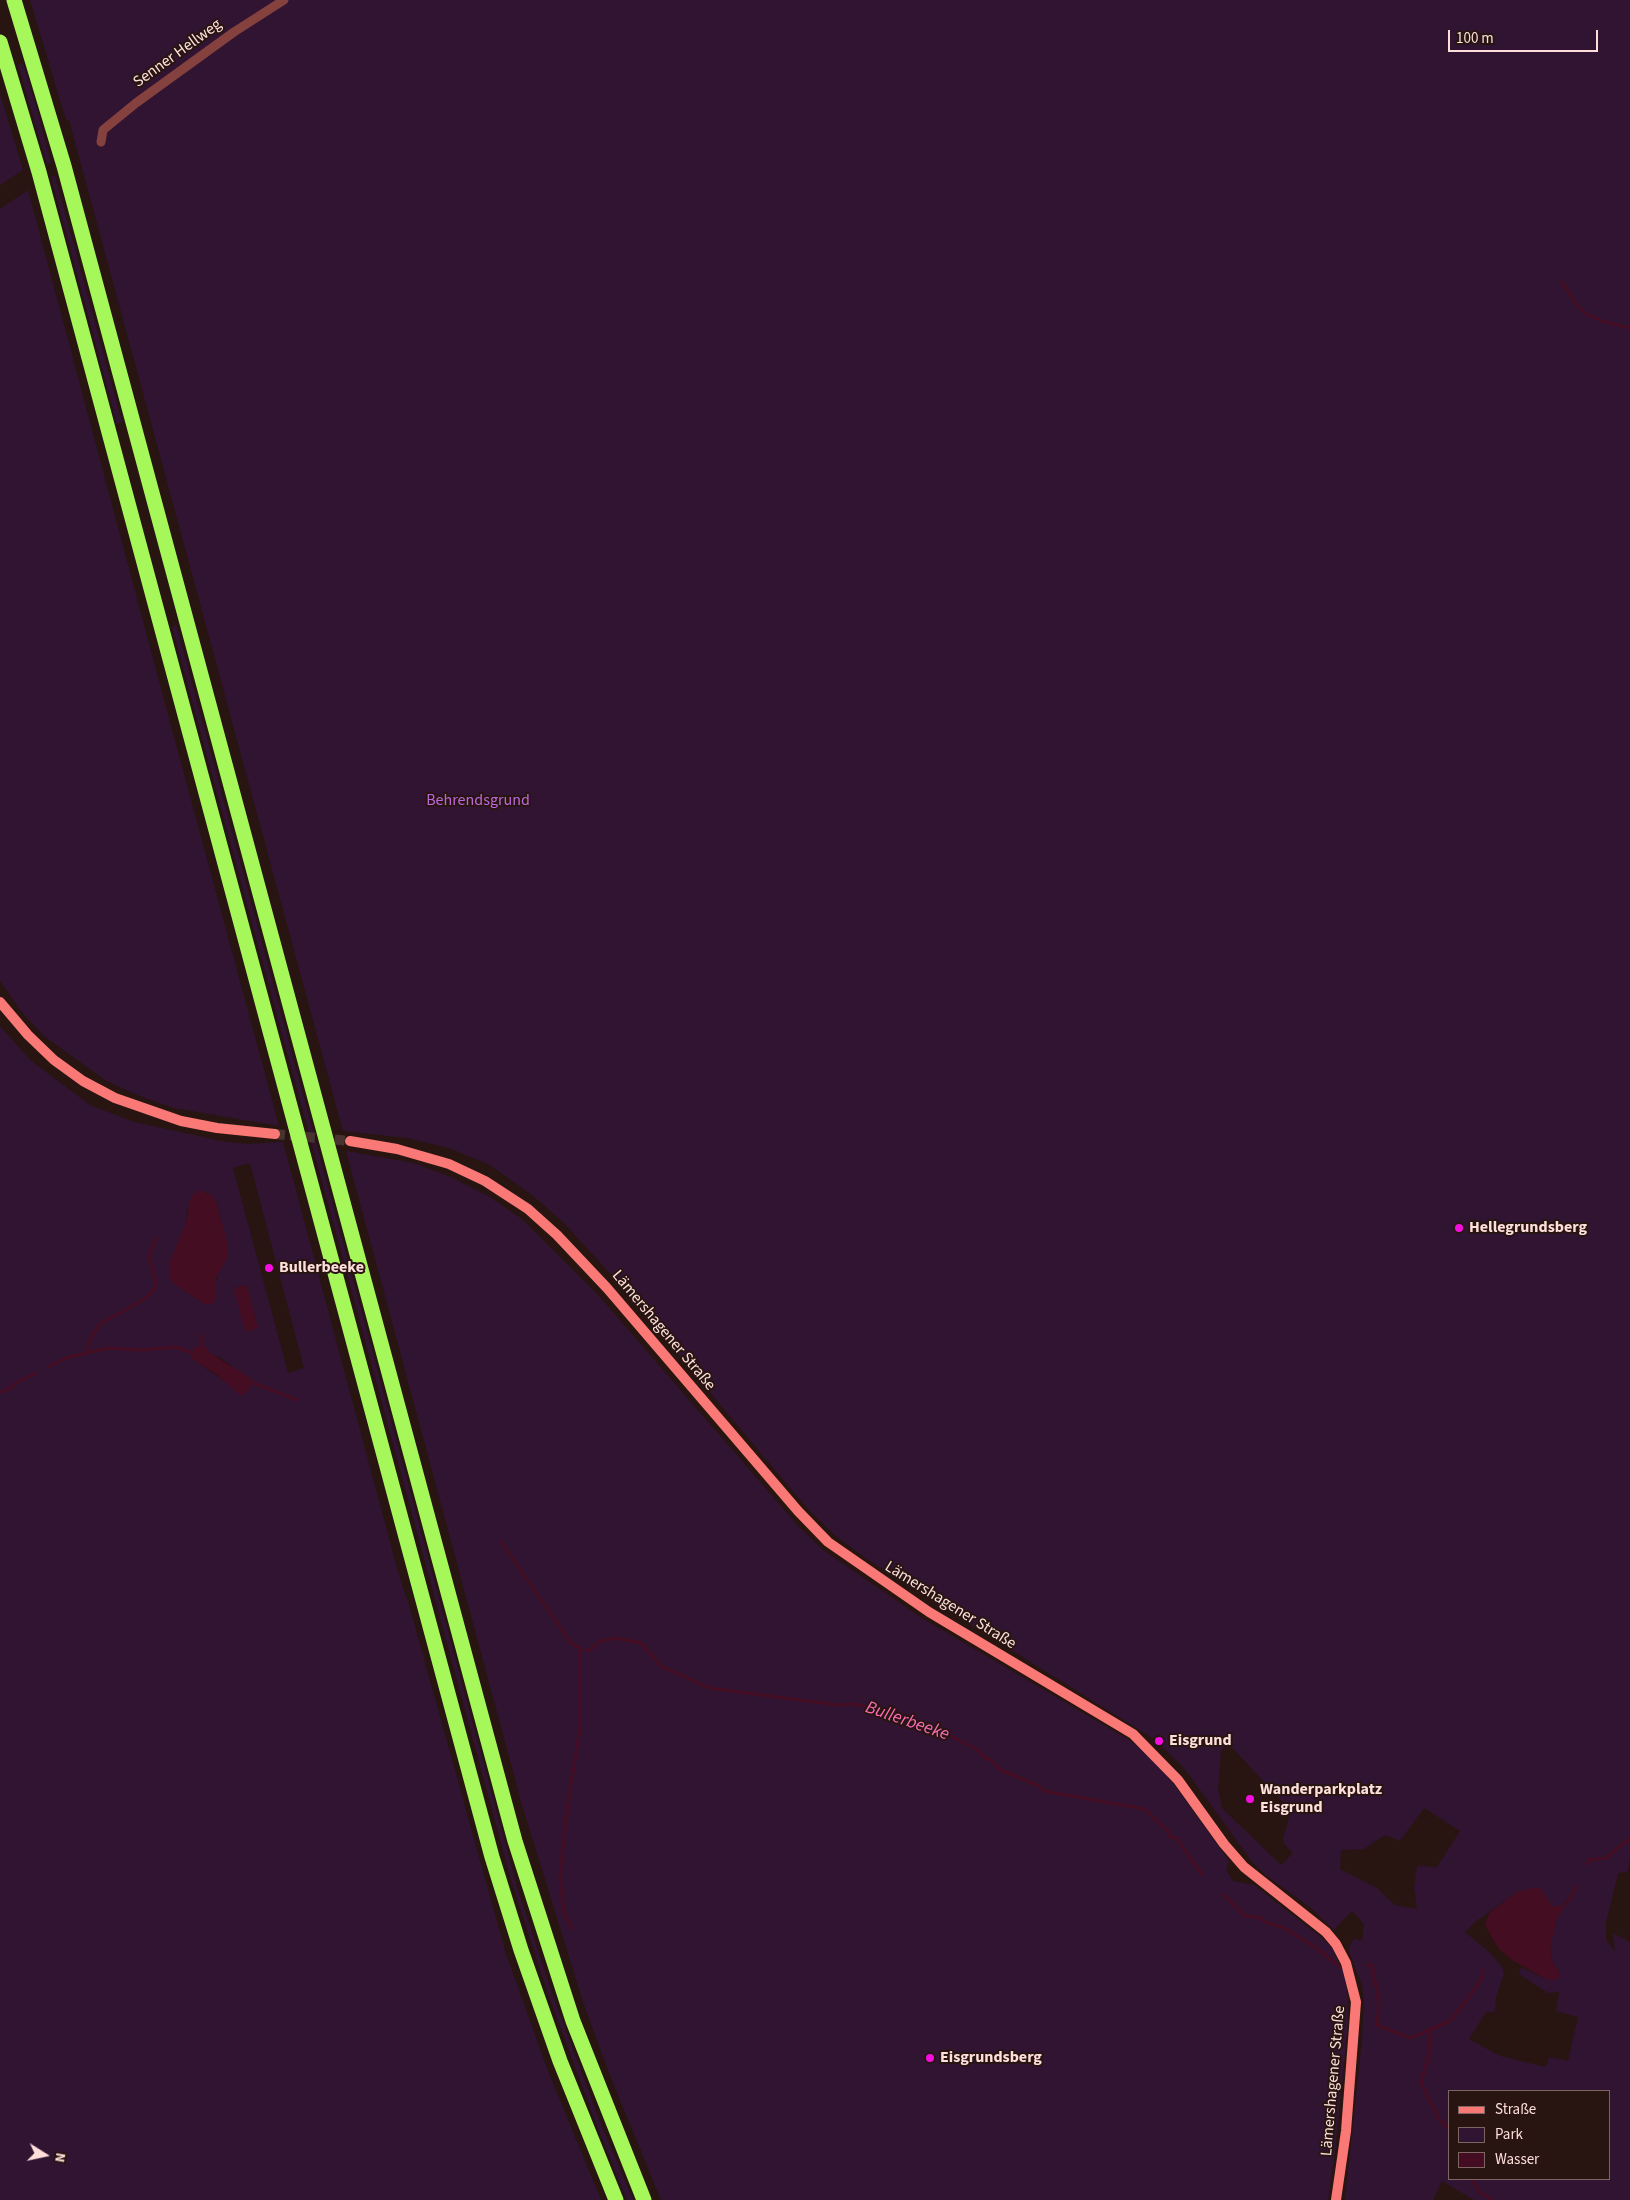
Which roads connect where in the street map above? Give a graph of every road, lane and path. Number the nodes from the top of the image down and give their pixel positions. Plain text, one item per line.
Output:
1 (14, 0) edge
2 (284, 0) edge
3 (0, 42) edge
4 (101, 142) dead end
5 (0, 1002) edge
6 (275, 1134) tunnel mouth
7 (350, 1141) tunnel mouth
8 (616, 2200) edge
9 (644, 2200) edge
10 (1336, 2200) edge

1 - 9 highway
2 - 4 street, Senner Hellweg
3 - 8 highway
5 - 6 main road
7 - 10 main road, Lämershagener Straße

